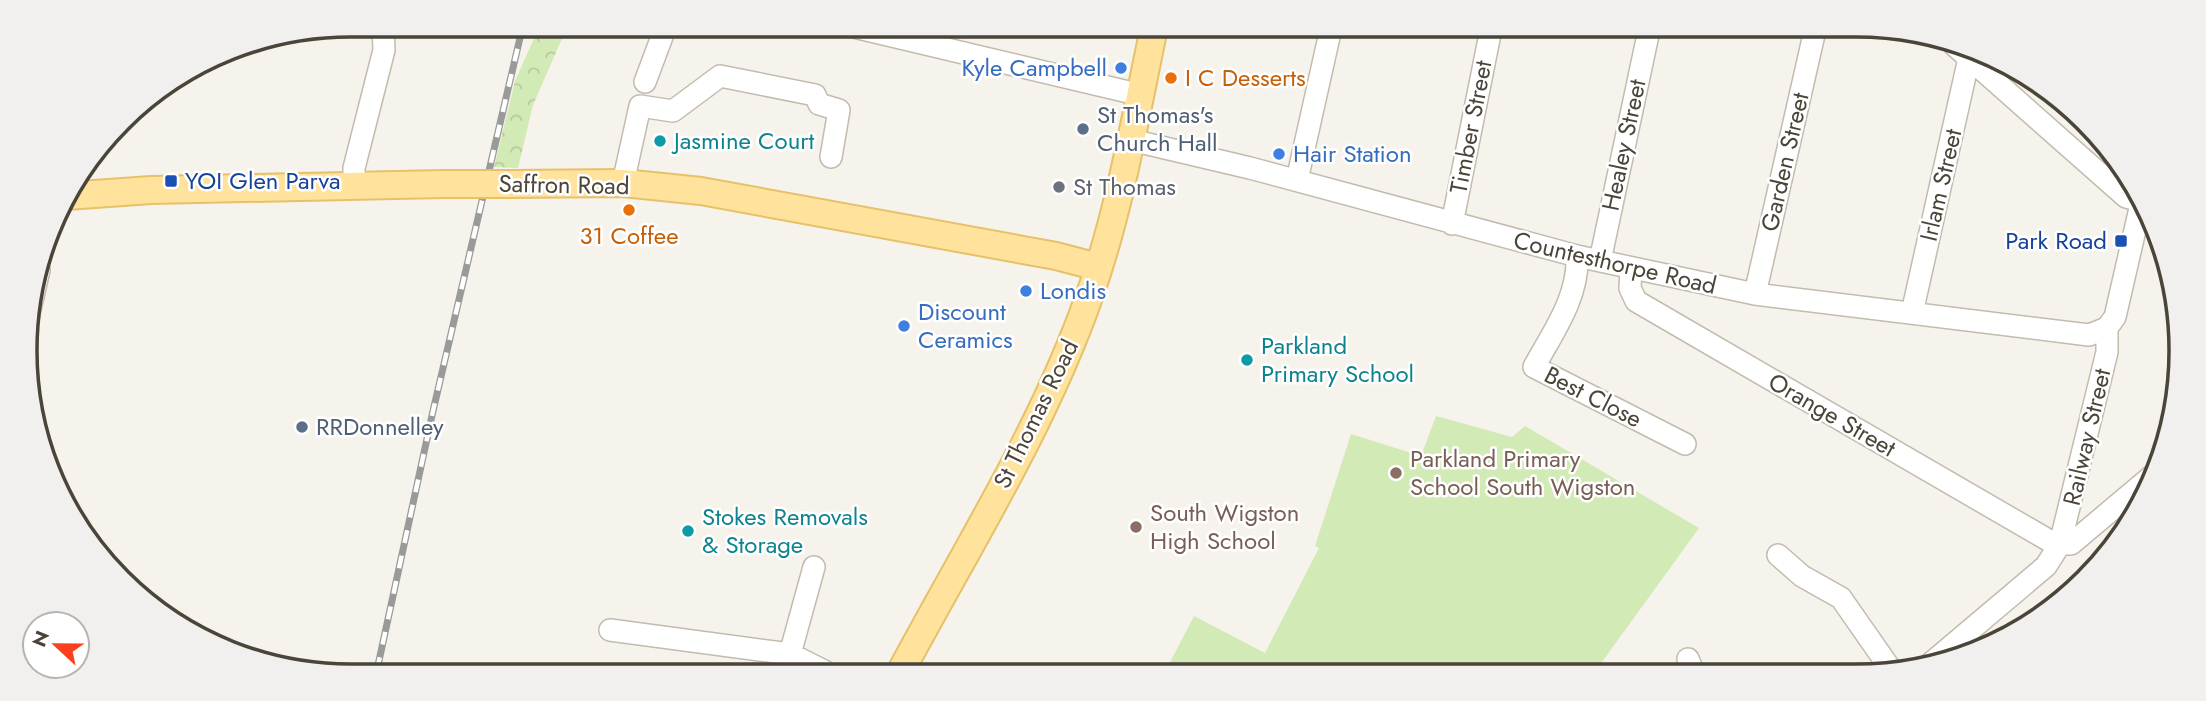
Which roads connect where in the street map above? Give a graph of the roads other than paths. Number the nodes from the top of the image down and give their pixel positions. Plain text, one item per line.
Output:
1 (383, 37) edge
2 (662, 37) edge
3 (896, 37) edge
4 (1152, 37) edge
5 (1329, 37) edge
6 (1489, 37) edge
7 (1648, 37) edge
8 (1813, 37) edge
9 (1961, 55) edge
10 (1971, 59) edge
11 (645, 82) dead end
12 (1141, 95) junction
13 (1131, 140) junction
14 (831, 157) dead end
15 (1297, 180) junction
16 (623, 183) junction
17 (354, 185) junction
18 (78, 195) edge
19 (2131, 202) edge
20 (2140, 219) edge
21 (1112, 221) junction
22 (1452, 224) junction
23 (1056, 256) junction
24 (1577, 256) junction
25 (1600, 261) junction
26 (1098, 267) junction
27 (1631, 268) junction
28 (1755, 294) junction
29 (1912, 313) junction
30 (2107, 328) junction
31 (1685, 444) dead end
32 (2138, 487) edge
33 (2060, 544) junction
34 (1777, 555) dead end
35 (814, 567) dead end
36 (610, 630) dead end
37 (1945, 652) edge
38 (790, 654) junction
39 (1886, 663) edge
40 (810, 664) edge
41 (905, 664) edge

1 - 17 street
2 - 11 street
3 - 12 street
4 - 12 main road, St Thomas Road
5 - 15 street
6 - 22 street, Timber Street
7 - 25 street, Healey Street
8 - 28 street, Garden Street
9 - 29 street, Irlam Street
10 - 19 street
12 - 13 main road, St Thomas Road
13 - 15 street, Countesthorpe Road
13 - 21 main road, St Thomas Road
14 - 16 street
15 - 22 street, Countesthorpe Road
16 - 17 main road, Saffron Road, bridge
16 - 23 main road, Saffron Road
17 - 18 main road, Saffron Road
20 - 30 street, Railway Street
21 - 23 main road
21 - 26 main road, St Thomas Road
22 - 24 street, Countesthorpe Road
23 - 26 main road, Saffron Road
24 - 25 street, Countesthorpe Road
24 - 31 street, Best Close
25 - 27 street, Countesthorpe Road
26 - 41 main road, St Thomas Road
27 - 28 street, Countesthorpe Road
27 - 33 street, Orange Street
28 - 29 street, Countesthorpe Road
29 - 30 street, Countesthorpe Road
30 - 33 street, Railway Street
32 - 33 street
33 - 37 street
34 - 39 street
35 - 38 street
36 - 38 street
38 - 40 street

